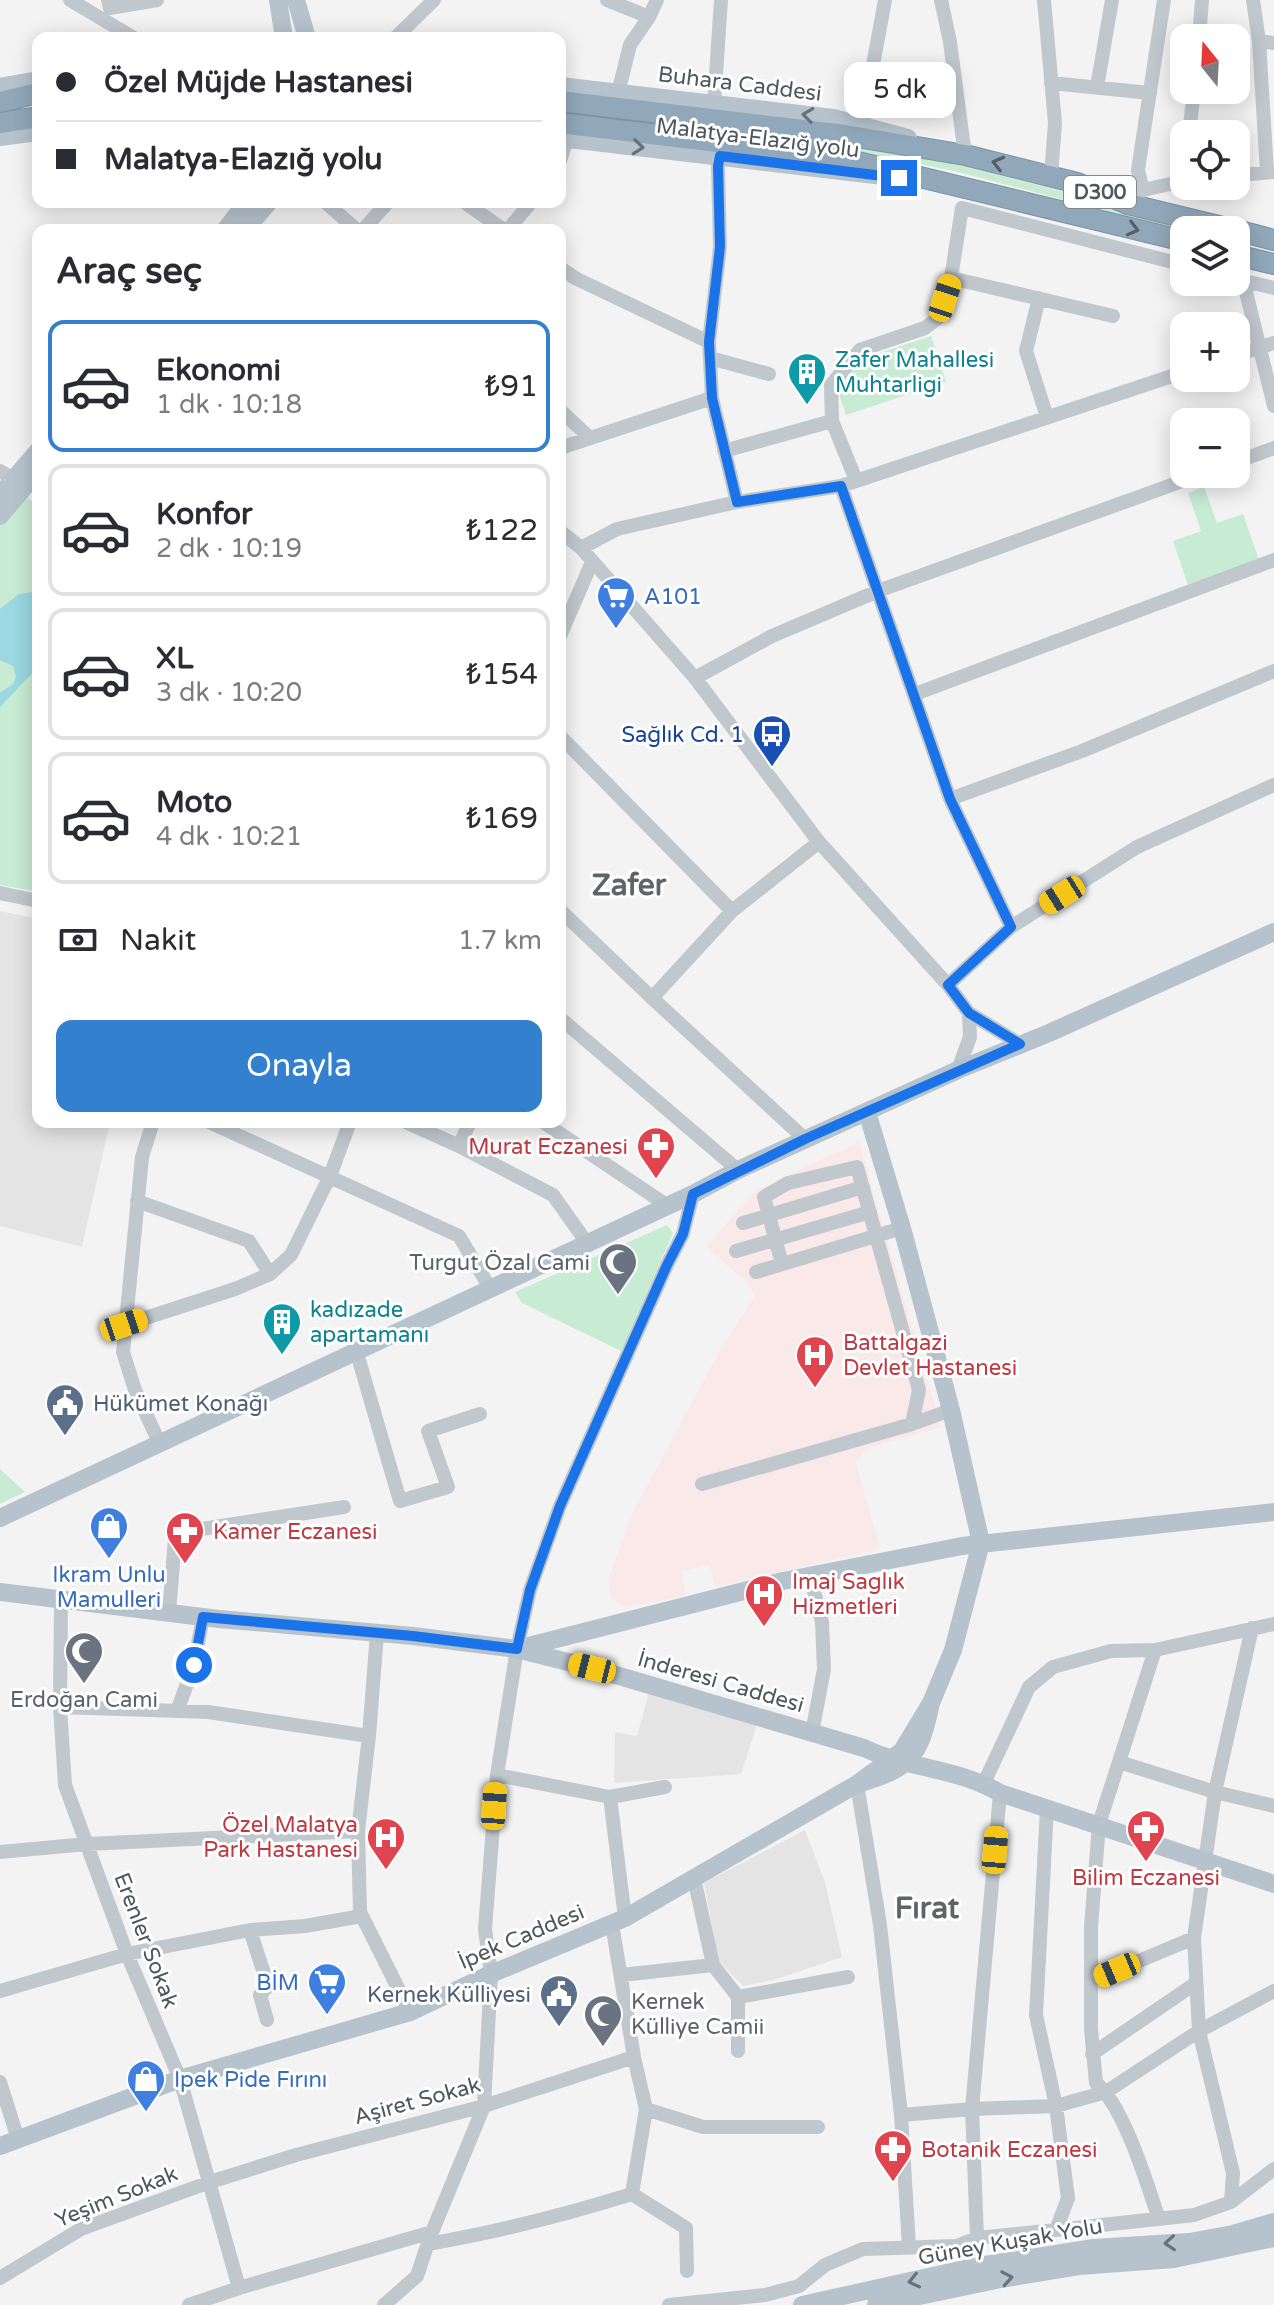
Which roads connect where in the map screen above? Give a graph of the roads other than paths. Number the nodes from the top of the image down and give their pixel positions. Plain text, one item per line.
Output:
1 (70, 0) edge
2 (108, 0) edge
3 (157, 0) edge
4 (278, 0) edge
5 (296, 0) edge
6 (434, 0) edge
7 (607, 0) edge
8 (657, 0) edge
9 (721, 0) edge
10 (885, 0) edge
11 (941, 0) edge
12 (1044, 0) edge
13 (1112, 0) edge
14 (1164, 0) edge
15 (1202, 0) edge
16 (1253, 0) edge
17 (649, 17) junction
18 (1200, 24) edge
19 (283, 29) edge
20 (124, 32) edge
21 (305, 32) edge
22 (401, 32) edge
23 (1266, 42) edge
24 (32, 81) edge
25 (1051, 83) junction
26 (0, 87) edge
27 (566, 87) edge
28 (1097, 87) junction
29 (618, 93) junction
30 (1150, 93) junction
31 (32, 94) edge
32 (0, 102) edge
33 (566, 102) edge
34 (714, 104) junction
35 (32, 118) edge
36 (0, 123) edge
37 (862, 125) junction
38 (32, 133) edge
39 (566, 133) edge
40 (566, 134) edge
41 (0, 137) edge
42 (965, 155) junction
43 (720, 156) junction
44 (1271, 172) edge
45 (1250, 174) edge
46 (1051, 176) junction
47 (948, 184) junction
48 (1170, 186) edge
49 (1136, 197) junction
50 (242, 208) edge
51 (264, 208) edge
52 (332, 208) edge
53 (383, 208) edge
54 (473, 208) edge
55 (526, 208) edge
56 (1184, 216) edge
57 (230, 224) edge
58 (250, 224) edge
59 (350, 224) edge
60 (368, 224) edge
61 (497, 224) edge
62 (511, 224) edge
63 (1250, 234) edge
64 (1170, 238) edge
65 (1274, 240) edge
66 (1250, 258) edge
67 (1170, 261) edge
68 (1274, 264) edge
69 (566, 272) edge
70 (951, 278) junction
71 (1250, 283) edge
72 (1274, 288) edge
73 (1243, 296) edge
74 (1039, 298) junction
75 (1113, 316) dead end
76 (709, 342) junction
77 (1274, 343) edge
78 (1258, 348) junction
79 (1250, 351) edge
80 (710, 358) junction
81 (769, 374) dead end
82 (1170, 377) edge
83 (712, 398) junction
84 (1274, 406) edge
85 (566, 416) edge
86 (1047, 417) junction
87 (832, 421) junction
88 (589, 437) junction
89 (566, 446) edge
90 (1274, 448) edge
91 (724, 451) junction
92 (1250, 457) edge
93 (24, 479) edge
94 (856, 480) junction
95 (841, 486) junction
96 (1170, 486) edge
97 (0, 495) edge
98 (737, 502) junction
99 (0, 516) edge
100 (566, 536) edge
101 (581, 548) junction
102 (1274, 560) edge
103 (592, 562) junction
104 (878, 591) junction
105 (566, 622) edge
106 (1274, 671) edge
107 (695, 678) junction
108 (915, 694) junction
109 (566, 742) edge
110 (1274, 785) edge
111 (950, 799) junction
112 (819, 842) junction
113 (0, 893) edge
114 (32, 900) edge
115 (732, 911) junction
116 (566, 916) edge
117 (1011, 927) junction
118 (1274, 932) edge
119 (948, 985) junction
120 (652, 998) junction
121 (969, 1013) junction
122 (566, 1023) edge
123 (1020, 1044) junction
124 (958, 1070) junction
125 (867, 1112) junction
126 (151, 1128) edge
127 (222, 1128) edge
128 (348, 1128) edge
129 (419, 1128) edge
130 (467, 1128) edge
131 (552, 1128) edge
132 (805, 1139) junction
133 (459, 1146) junction
134 (738, 1170) junction
135 (330, 1176) junction
136 (863, 1187) junction
137 (693, 1194) junction
138 (137, 1201) junction
139 (668, 1206) junction
140 (870, 1212) junction
141 (769, 1215) junction
142 (743, 1223) dead end
143 (902, 1228) junction
144 (876, 1236) junction
145 (775, 1240) junction
146 (587, 1243) junction
147 (736, 1251) dead end
148 (782, 1264) junction
149 (276, 1269) junction
150 (756, 1272) dead end
151 (490, 1288) junction
152 (124, 1325) junction
153 (356, 1350) junction
154 (951, 1410) junction
155 (480, 1414) dead end
156 (912, 1424) junction
157 (159, 1442) junction
158 (702, 1484) dead end
159 (344, 1507) dead end
160 (1274, 1512) edge
161 (0, 1519) edge
162 (981, 1543) junction
163 (810, 1576) junction
164 (0, 1592) edge
165 (61, 1600) junction
166 (169, 1613) junction
167 (203, 1617) junction
168 (1274, 1624) edge
169 (1252, 1628) junction
170 (377, 1633) junction
171 (517, 1649) junction
172 (1155, 1650) junction
173 (60, 1707) junction
174 (177, 1711) junction
175 (812, 1733) junction
176 (369, 1736) junction
177 (897, 1761) junction
178 (1119, 1762) junction
179 (497, 1775) junction
180 (857, 1784) junction
181 (665, 1787) dead end
182 (992, 1788) junction
183 (1215, 1792) junction
184 (610, 1797) junction
185 (1274, 1806) edge
186 (1047, 1808) junction
187 (1099, 1824) junction
188 (358, 1831) junction
189 (87, 1844) junction
190 (0, 1852) edge
191 (1203, 1859) junction
192 (694, 1878) junction
193 (1274, 1884) edge
194 (360, 1912) junction
195 (619, 1921) junction
196 (250, 1930) junction
197 (1194, 1938) junction
198 (127, 1954) junction
199 (713, 1965) junction
200 (491, 1974) junction
201 (621, 1975) junction
202 (848, 1977) dead end
203 (1091, 1981) junction
204 (1196, 1983) junction
205 (0, 1991) edge
206 (1274, 1991) edge
207 (738, 1997) junction
208 (410, 2012) junction
209 (267, 2020) dead end
210 (1199, 2031) junction
211 (738, 2051) dead end
212 (1092, 2054) junction
213 (634, 2057) junction
214 (180, 2079) junction
215 (0, 2082) edge
216 (1106, 2092) junction
217 (484, 2106) junction
218 (1056, 2106) junction
219 (646, 2109) junction
220 (972, 2109) junction
221 (901, 2115) junction
222 (818, 2127) dead end
223 (9, 2142) edge
224 (1274, 2169) edge
225 (210, 2182) junction
226 (632, 2194) junction
227 (1231, 2202) junction
228 (1159, 2219) junction
229 (1274, 2222) edge
230 (1056, 2230) junction
231 (430, 2238) junction
232 (977, 2238) junction
233 (1274, 2238) edge
234 (909, 2247) junction
235 (687, 2271) dead end
236 (0, 2278) edge
237 (239, 2288) junction
238 (842, 2301) edge
239 (189, 2305) edge
240 (233, 2305) edge
241 (384, 2305) edge
242 (669, 2305) edge
243 (802, 2305) edge
244 (876, 2305) edge

1 - 20 street
2 - 3 street
4 - 19 main road
5 - 21 main road
6 - 22 street
7 - 17 street
8 - 17 street
9 - 34 street
10 - 37 street
11 - 42 street
12 - 25 street
13 - 28 street
14 - 30 street
15 - 18 street
16 - 23 street
17 - 29 street
23 - 44 street
24 - 26 main road
25 - 28 street
25 - 46 street
27 - 29 main road, Buhara Caddesi / D300
28 - 30 street
29 - 34 main road, Buhara Caddesi / D300
30 - 49 street
31 - 32 highway
33 - 42 highway
37 -> 34 main road, Buhara Caddesi / D300
35 - 36 highway
37 - 42 main road, Buhara Caddesi / D300
38 - 41 main road
39 - 47 highway
40 -> 43 main road, Malatya-Elazığ yolu / D300
46 -> 42 highway, Buhara Caddesi / D300
43 - 47 main road, Malatya-Elazığ yolu / D300
43 - 76 street
44 - 45 street
46 - 49 highway, Buhara Caddesi / D300
47 -> 64 highway, Malatya-Elazığ yolu / D300
48 - 49 street
49 - 56 highway, Buhara Caddesi / D300
50 - 57 main road
51 - 58 main road
52 - 59 street
53 - 60 street
54 - 61 street
55 - 62 street
63 - 65 highway, Buhara Caddesi / D300
66 - 68 highway
67 - 70 street
69 - 76 street
70 - 74 street
70 - 87 street
71 - 72 street
73 - 78 street
74 - 75 street
74 - 86 street
76 - 80 street
77 - 78 street
78 - 79 street
78 - 84 street
80 - 81 street
80 - 83 street
82 - 86 street
83 - 88 street
83 - 91 street
85 - 88 street
86 - 94 street
87 - 91 street
87 - 94 street
88 - 89 street
90 - 92 street
91 - 98 street
93 - 97 main road
93 - 99 main road
94 - 95 street
95 - 98 street
95 - 104 street
96 - 104 street
98 - 101 street
100 - 101 street
101 - 103 street
102 - 108 street
103 - 105 street
103 - 107 street
104 - 107 street
104 - 108 street
106 - 111 street
107 - 112 street
108 - 111 street
109 - 115 street
110 - 117 street
111 - 117 street
112 - 115 street
112 - 119 street
113 - 114 street
115 - 120 street
116 - 120 street
117 - 119 street
118 - 123 main road
119 - 121 street
120 - 132 street
121 - 123 street
121 - 124 street
122 - 134 street
123 - 124 main road
124 - 125 main road
125 - 132 main road
125 - 143 main road
126 - 138 street
127 - 135 street
128 - 135 street
129 - 133 street
130 - 133 street
131 - 139 street
132 - 134 main road
133 - 146 street
134 - 137 main road
135 - 149 street
135 - 151 street
136 - 140 street
136 - 141 street
136 - 141 street
137 - 139 main road
137 - 171 street
138 - 149 street
138 - 152 street
139 - 146 main road
140 - 144 street
140 - 145 street
141 - 142 street
141 - 145 street
143 - 144 street
143 - 154 main road
144 - 148 street
144 - 156 street
145 - 147 street
145 - 148 street
146 - 151 main road
148 - 150 street
149 - 152 street
151 - 153 main road
152 - 157 street
153 - 155 street
153 - 157 main road
154 - 156 street
154 - 162 main road
156 - 158 street
157 - 161 main road
159 - 166 street
160 - 162 main road
162 - 163 main road
162 - 177 main road, İpek Caddesi
163 - 171 main road
163 - 175 street
164 - 165 main road
165 - 166 main road
165 - 173 street, Erenler Sokak
166 - 167 main road
167 - 170 main road
167 - 174 street
168 - 169 street
169 - 172 street
169 - 183 street
170 - 171 main road
170 - 176 street
171 - 175 main road, İnderesi Caddesi
171 - 179 street
172 - 178 street
172 - 182 street
173 - 174 street
173 - 189 street, Erenler Sokak
174 - 176 street
175 - 177 main road, İnderesi Caddesi
176 - 188 street
177 - 180 main road, İpek Caddesi
177 - 182 main road, İnderesi Caddesi
178 - 183 street
178 - 187 street
179 - 184 street
179 - 200 street
180 - 192 main road, İpek Caddesi
180 - 221 street
181 - 184 street
182 - 186 main road, İnderesi Caddesi
182 - 220 street
183 - 185 street
183 - 191 street
184 - 195 street
186 - 187 main road, İnderesi Caddesi
186 - 218 street
187 - 191 main road, İnderesi Caddesi
187 - 203 street
188 - 189 street
188 - 194 street
189 - 190 street
189 - 198 street, Erenler Sokak
191 - 193 main road, İnderesi Caddesi
191 - 197 street
192 - 195 main road, İpek Caddesi
192 - 199 street
194 - 196 street
194 - 208 street
195 - 200 main road, İpek Caddesi
195 - 201 street
196 - 198 street
196 - 209 street
197 - 203 street
197 - 204 street
198 - 205 street
198 - 214 street, Erenler Sokak
199 - 201 street
199 - 207 street
200 - 208 main road, İpek Caddesi
200 - 217 street
201 - 213 street
202 - 207 street
203 - 212 street
204 - 210 street
204 - 212 street
206 - 210 street
207 - 211 street
208 - 214 main road, İpek Caddesi
210 - 216 street
210 - 227 street
212 - 216 street
213 - 217 street, Aşiret Sokak
213 - 219 street
214 - 223 main road, İpek Caddesi
214 - 225 street, Erenler Sokak
215 - 223 street
216 - 218 street
216 - 228 street
217 - 225 street, Aşiret Sokak
217 - 231 street
218 - 220 street
218 - 230 street
219 - 222 street
219 - 226 street
220 - 221 street
220 - 232 street
221 - 234 street
224 - 227 street
225 - 236 street, Yeşim Sokak
225 - 237 street, Erenler Sokak
226 - 231 street
226 - 235 street
227 - 228 street
228 - 230 street
229 -> 238 main road, Güney Kuşak Yolu
230 - 232 street
231 - 237 street
231 - 241 street
232 - 234 street
244 -> 233 main road, Güney Kuşak Yolu
234 - 242 street
237 - 239 street
237 - 240 street
238 - 243 main road, Güney Kuşak Yolu

